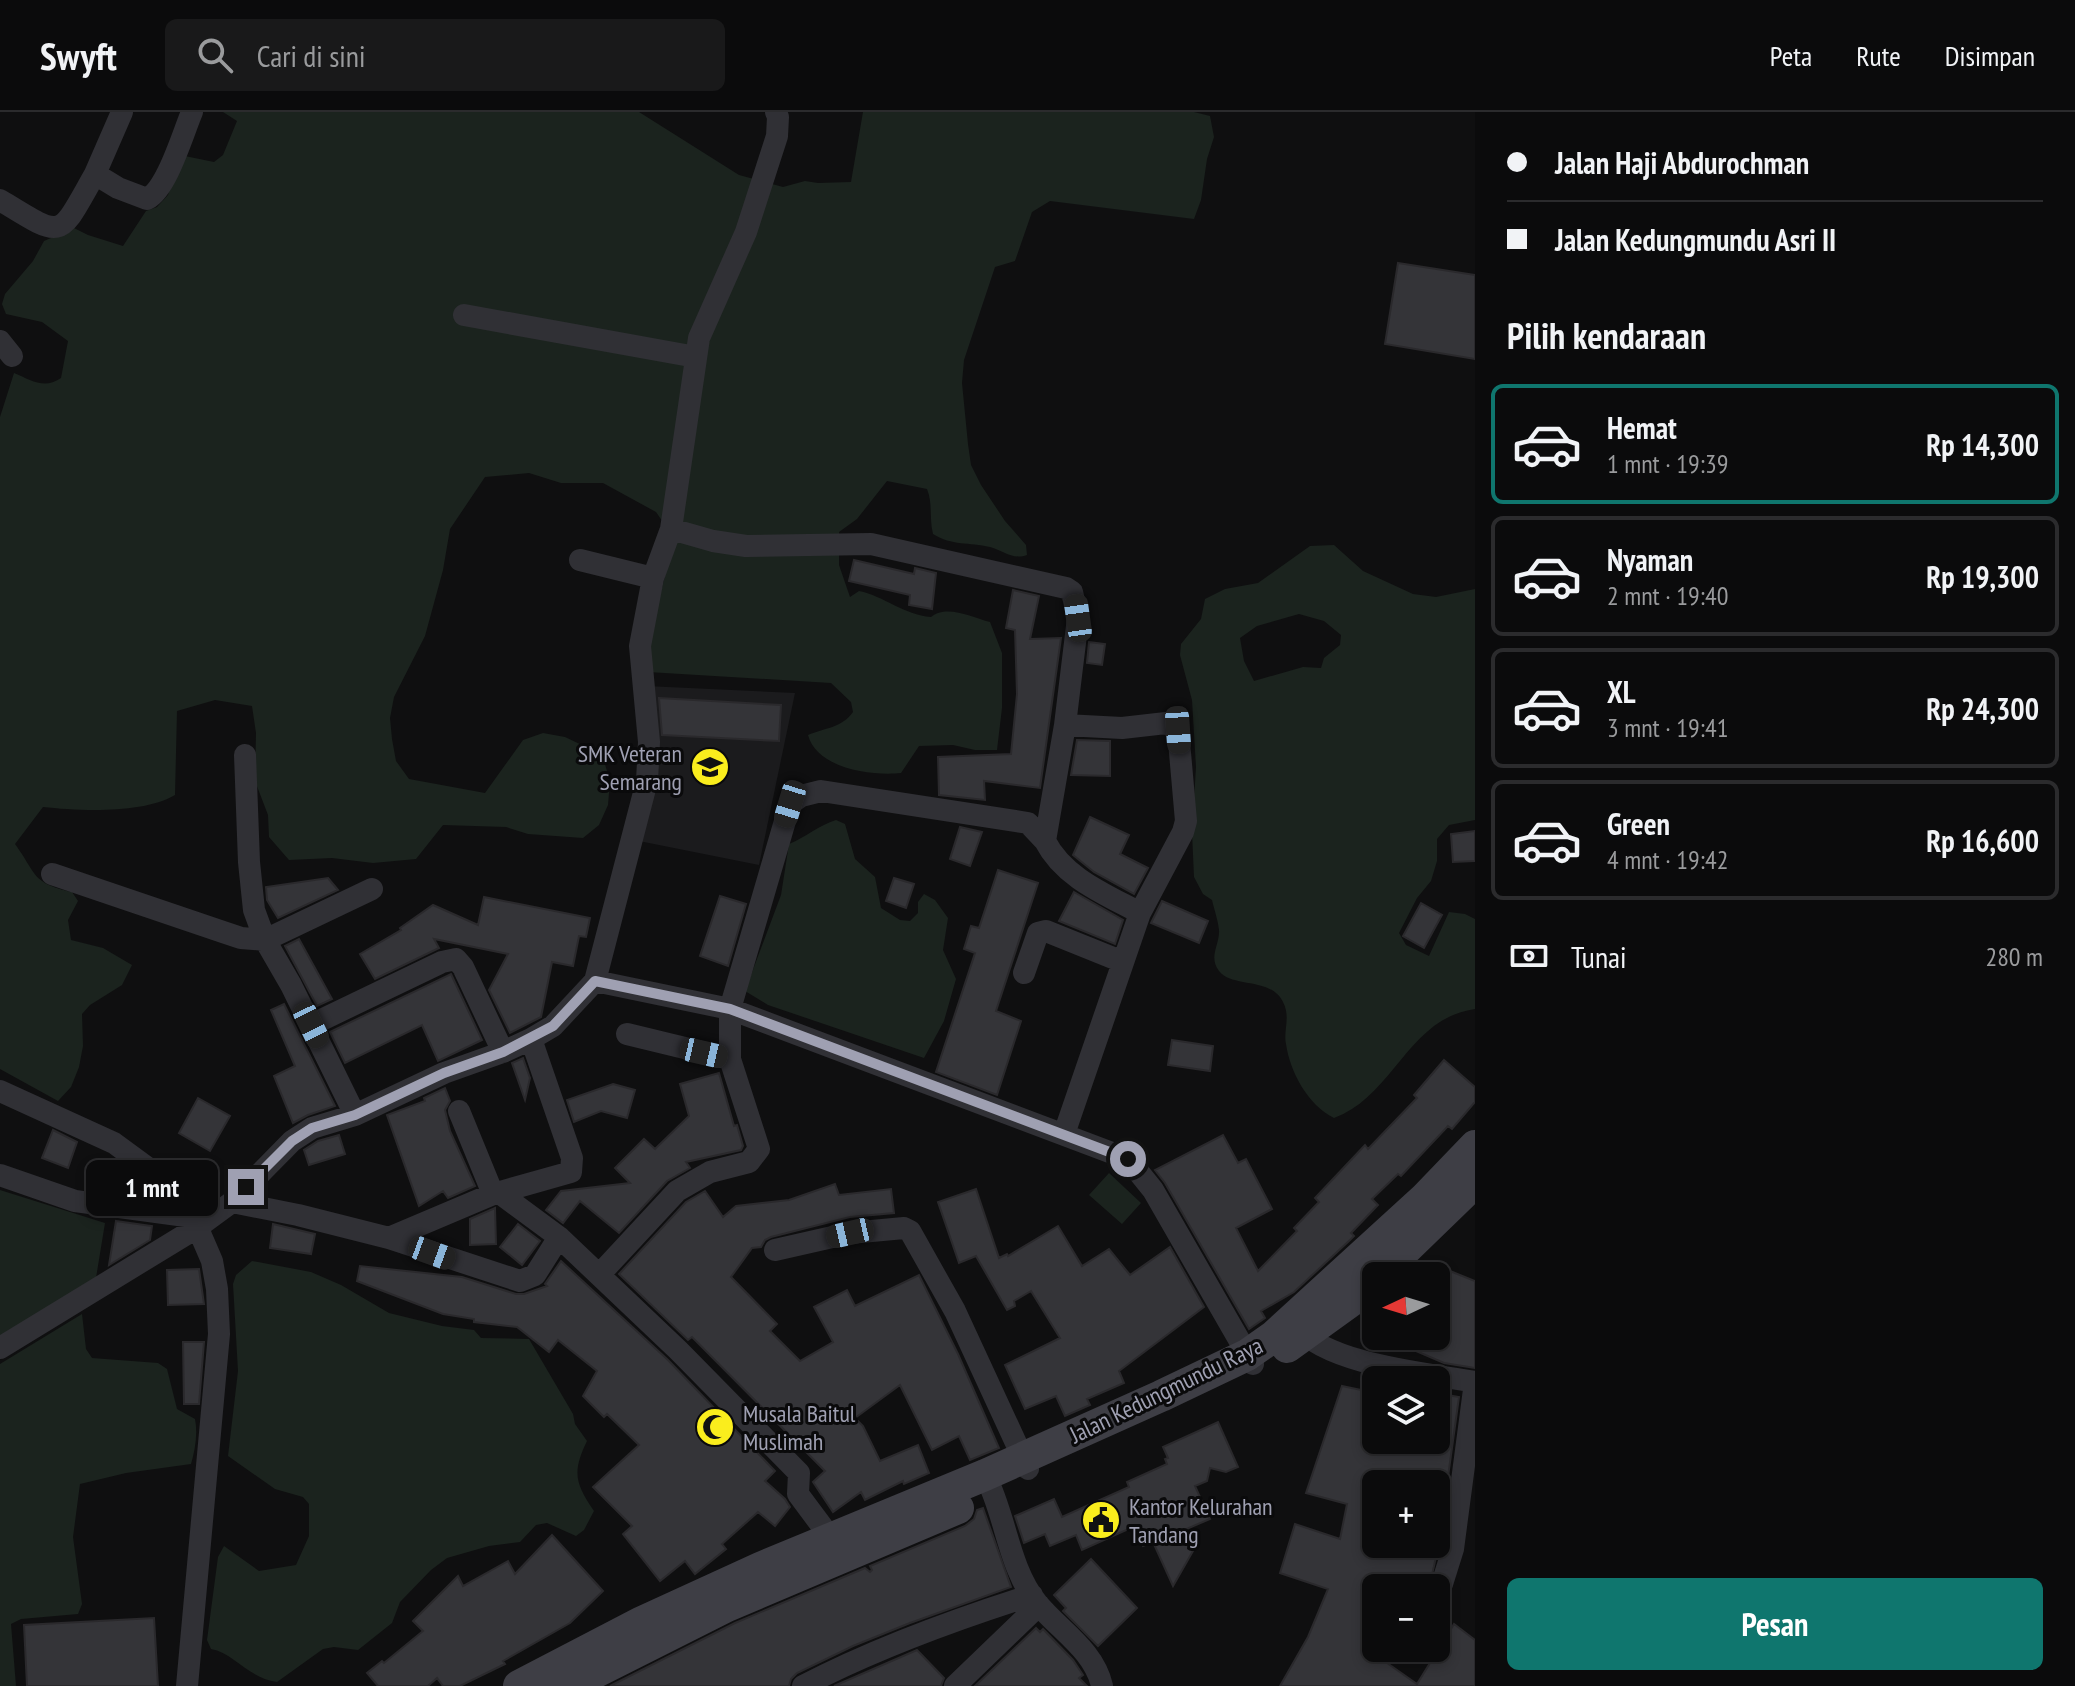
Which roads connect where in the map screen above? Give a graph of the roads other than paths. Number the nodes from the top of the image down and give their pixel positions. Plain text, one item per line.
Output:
1 (122, 112) edge
2 (192, 112) edge
3 (776, 112) edge
4 (95, 174) junction
5 (0, 200) edge
6 (464, 315) dead end
7 (696, 357) junction
8 (671, 529) junction
9 (580, 560) dead end
10 (653, 578) junction
11 (1065, 725) junction
12 (245, 755) dead end
13 (1045, 841) junction
14 (52, 874) dead end
15 (372, 889) dead end
16 (1140, 913) junction
17 (265, 940) junction
18 (1123, 962) junction
19 (1024, 973) dead end
20 (595, 981) junction
21 (730, 1009) junction
22 (311, 1025) junction
23 (627, 1034) dead end
24 (531, 1039) junction
25 (503, 1052) junction
26 (730, 1059) junction
27 (0, 1091) edge
28 (459, 1111) dead end
29 (355, 1115) junction
30 (1064, 1134) junction
31 (1475, 1146) edge
32 (0, 1175) edge
33 (1475, 1182) edge
34 (495, 1193) junction
35 (232, 1202) junction
36 (196, 1222) junction
37 (559, 1237) junction
38 (389, 1238) junction
39 (775, 1250) dead end
40 (1392, 1262) edge
41 (599, 1275) junction
42 (1362, 1291) edge
43 (1297, 1328) junction
44 (0, 1348) edge
45 (1250, 1360) junction
46 (1475, 1382) edge
47 (1026, 1464) junction
48 (978, 1487) junction
49 (830, 1537) junction
50 (1445, 1574) edge
51 (1036, 1600) junction
52 (529, 1684) edge
53 (187, 1686) edge
54 (568, 1686) edge
55 (803, 1686) edge
56 (955, 1686) edge
57 (1102, 1686) edge

1 - 4 street
2 - 4 street
3 - 7 street
4 - 5 street
6 - 7 street
7 - 8 street
8 - 10 street
8 - 11 street
9 - 10 street
10 - 20 street
11 - 13 street
11 - 16 street
12 - 17 street
13 - 16 street
13 - 21 street
14 - 17 street
15 - 17 street
16 - 18 street
17 - 22 street
18 - 19 street
18 - 30 street
20 - 21 street
20 - 24 street
21 - 26 street
21 - 30 street
22 - 25 street
22 - 29 street
23 - 26 street
24 - 25 street
24 - 34 street
25 - 29 street
26 - 41 street
27 - 36 street
28 - 34 street
29 - 35 street
30 - 45 street
31 - 43 main road, Jalan Kedungmundu Raya
32 - 36 street
33 - 40 main road, Jalan Kedungmundu Raya
34 - 37 street
34 - 38 street
35 - 36 street
35 - 38 street
36 - 44 street
36 - 53 street
37 - 38 street
37 - 41 street
39 - 47 street
41 - 49 street
42 - 43 main road, Jalan Kedungmundu Raya
43 - 45 main road, Jalan Kedungmundu Raya
43 - 46 street
45 - 47 main road, Jalan Kedungmundu Raya
46 - 50 street
47 - 48 main road, Jalan Kedungmundu Raya
48 - 49 main road
48 - 51 street
48 - 54 main road
49 - 52 main road
51 - 55 street
51 - 56 street
51 - 57 street

